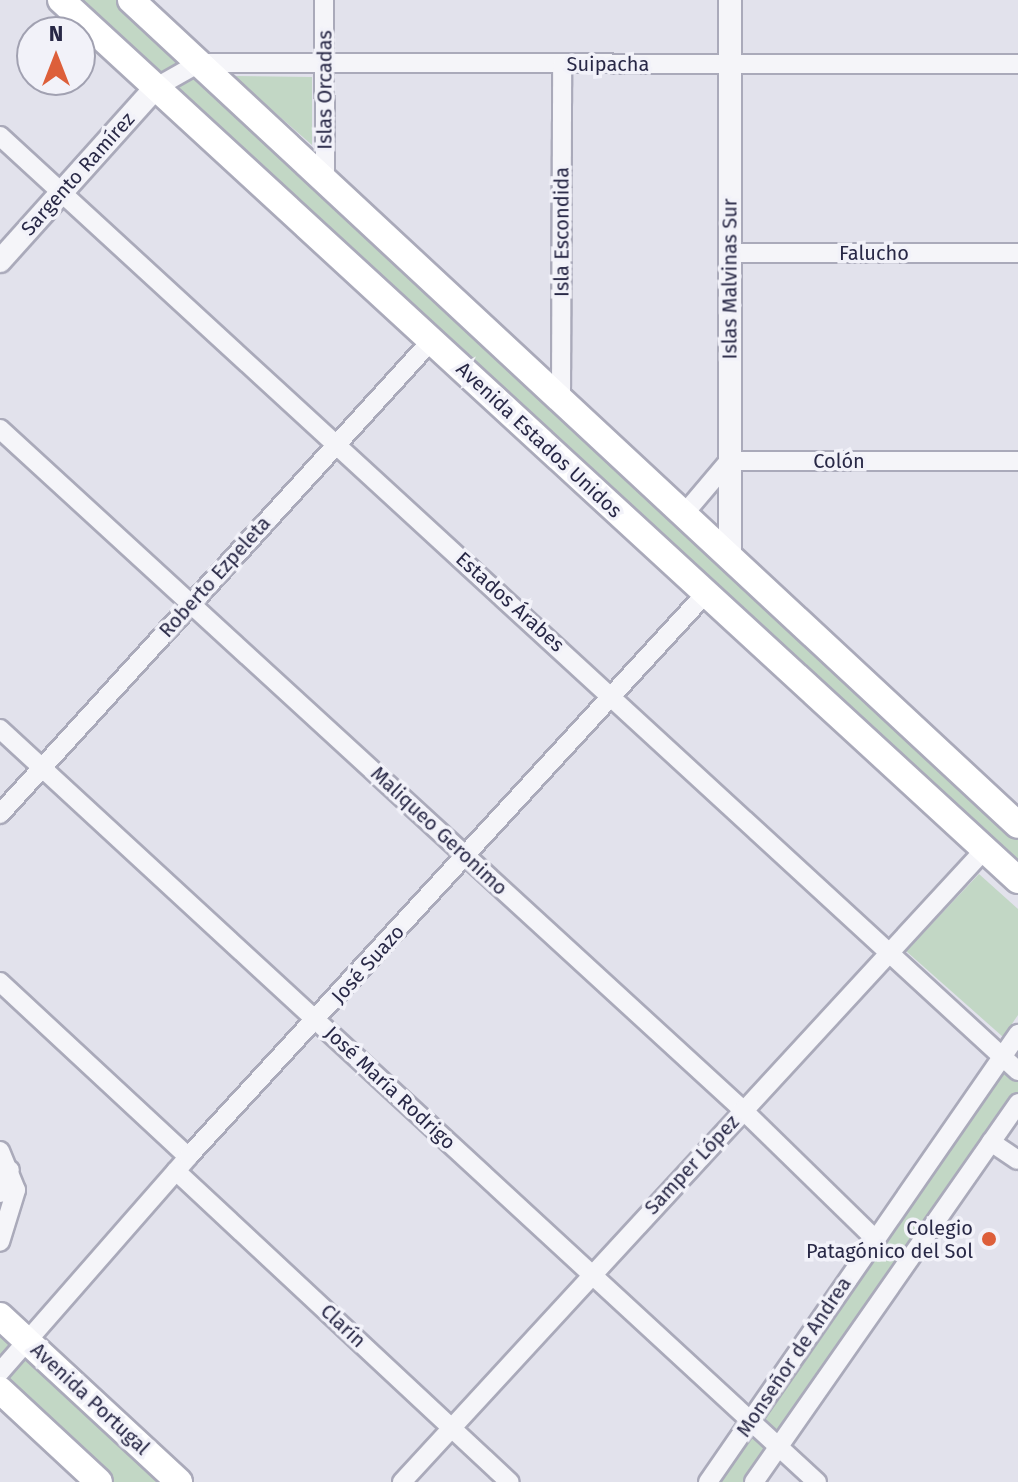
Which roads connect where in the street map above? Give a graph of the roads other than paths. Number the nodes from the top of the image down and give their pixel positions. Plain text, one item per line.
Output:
1 (61, 0) edge
2 (131, 0) edge
3 (324, 0) edge
4 (730, 0) edge
5 (199, 63) junction
6 (324, 64) junction
7 (562, 64) junction
8 (730, 64) junction
9 (1018, 64) edge
10 (155, 88) junction
11 (0, 136) edge
12 (325, 180) junction
13 (62, 193) junction
14 (730, 253) junction
15 (1018, 253) edge
16 (0, 261) edge
17 (431, 341) junction
18 (561, 400) junction
19 (0, 429) edge
20 (337, 444) junction
21 (729, 461) junction
22 (1018, 461) edge
23 (684, 514) junction
24 (730, 557) junction
25 (706, 593) junction
26 (190, 603) junction
27 (613, 697) junction
28 (0, 729) edge
29 (43, 768) junction
30 (0, 814) edge
31 (1018, 825) edge
32 (985, 849) junction
33 (466, 856) junction
34 (1018, 880) edge
35 (891, 952) junction
36 (0, 982) edge
37 (316, 1020) junction
38 (1018, 1034) edge
39 (1002, 1056) junction
40 (1018, 1071) edge
41 (1018, 1103) edge
42 (743, 1110) junction
43 (991, 1142) junction
44 (0, 1151) edge
45 (1018, 1160) edge
46 (182, 1164) junction
47 (10, 1170) junction
48 (0, 1193) edge
49 (874, 1238) junction
50 (0, 1242) edge
51 (591, 1274) junction
52 (0, 1316) edge
53 (26, 1340) junction
54 (0, 1372) edge
55 (0, 1390) edge
56 (751, 1421) junction
57 (451, 1427) junction
58 (779, 1447) junction
59 (99, 1482) edge
60 (179, 1482) edge
61 (402, 1482) edge
62 (510, 1482) edge
63 (708, 1482) edge
64 (754, 1482) edge
65 (817, 1482) edge

1 - 10 main road, Avenida Estados Unidos
2 - 5 main road
3 - 6 street, Islas Orcadas
4 - 8 street, Islas Malvinas Sur
5 - 6 street, Suipacha
5 - 10 street
5 - 12 main road
6 - 7 street, Suipacha
6 - 12 street, Islas Orcadas
7 - 8 street, Suipacha
7 - 18 street, Isla Escondida
8 - 9 street, Suipacha
8 - 14 street, Islas Malvinas Sur
10 - 13 street, Sargento Ramírez
10 - 17 main road, Avenida Estados Unidos
11 - 13 street, Estados Árabes
12 - 18 main road
13 - 16 street, Sargento Ramírez
13 - 20 street, Estados Árabes
14 - 15 street, Falucho
14 - 21 street, Islas Malvinas Sur
17 - 20 street, Roberto Ezpeleta
17 - 25 main road, Avenida Estados Unidos
18 - 23 main road
19 - 26 street, Maliqueo Geronimo
20 - 26 street, Roberto Ezpeleta
20 - 27 street, Estados Árabes
21 - 22 street, Colón
21 - 23 street
21 - 24 street, Islas Malvinas Sur
23 - 24 main road
24 - 31 main road
25 - 27 street, José Suazo
25 - 32 main road, Avenida Estados Unidos
26 - 29 street, Roberto Ezpeleta
26 - 33 street, Maliqueo Geronimo
27 - 33 street, José Suazo
27 - 35 street, Estados Árabes
28 - 29 street, José María Rodrigo
29 - 30 street, Roberto Ezpeleta
29 - 37 street, José María Rodrigo
32 - 34 main road, Avenida Estados Unidos
32 - 35 street, Samper López
33 - 37 street, José Suazo
33 - 42 street, Maliqueo Geronimo
35 - 39 street, Estados Árabes
35 - 42 street, Samper López
36 - 46 street, Clarín
37 - 46 street, José Suazo
37 - 51 street, José María Rodrigo
38 - 39 street, Monseñor de Andrea
39 - 40 street, Estados Árabes
39 - 49 street, Monseñor de Andrea
41 - 43 street, Monseñor de Andrea
42 - 49 street, Maliqueo Geronimo
42 - 51 street, Samper López
43 - 45 street
43 - 58 street, Monseñor de Andrea
44 - 47 street
46 - 53 street, José Suazo
46 - 57 street, Clarín
47 - 48 street
47 - 50 street
49 - 56 street, Monseñor de Andrea
51 - 56 street, José María Rodrigo
51 - 57 street, Samper López
52 - 53 main road, Avenida Portugal
53 - 54 street, José Suazo
53 - 60 main road, Avenida Portugal
55 - 59 main road
56 - 58 street, José María Rodrigo
56 - 63 street, Monseñor de Andrea
57 - 61 street, Samper López
57 - 62 street, Clarín
58 - 64 street, Monseñor de Andrea
58 - 65 street, José María Rodrigo

